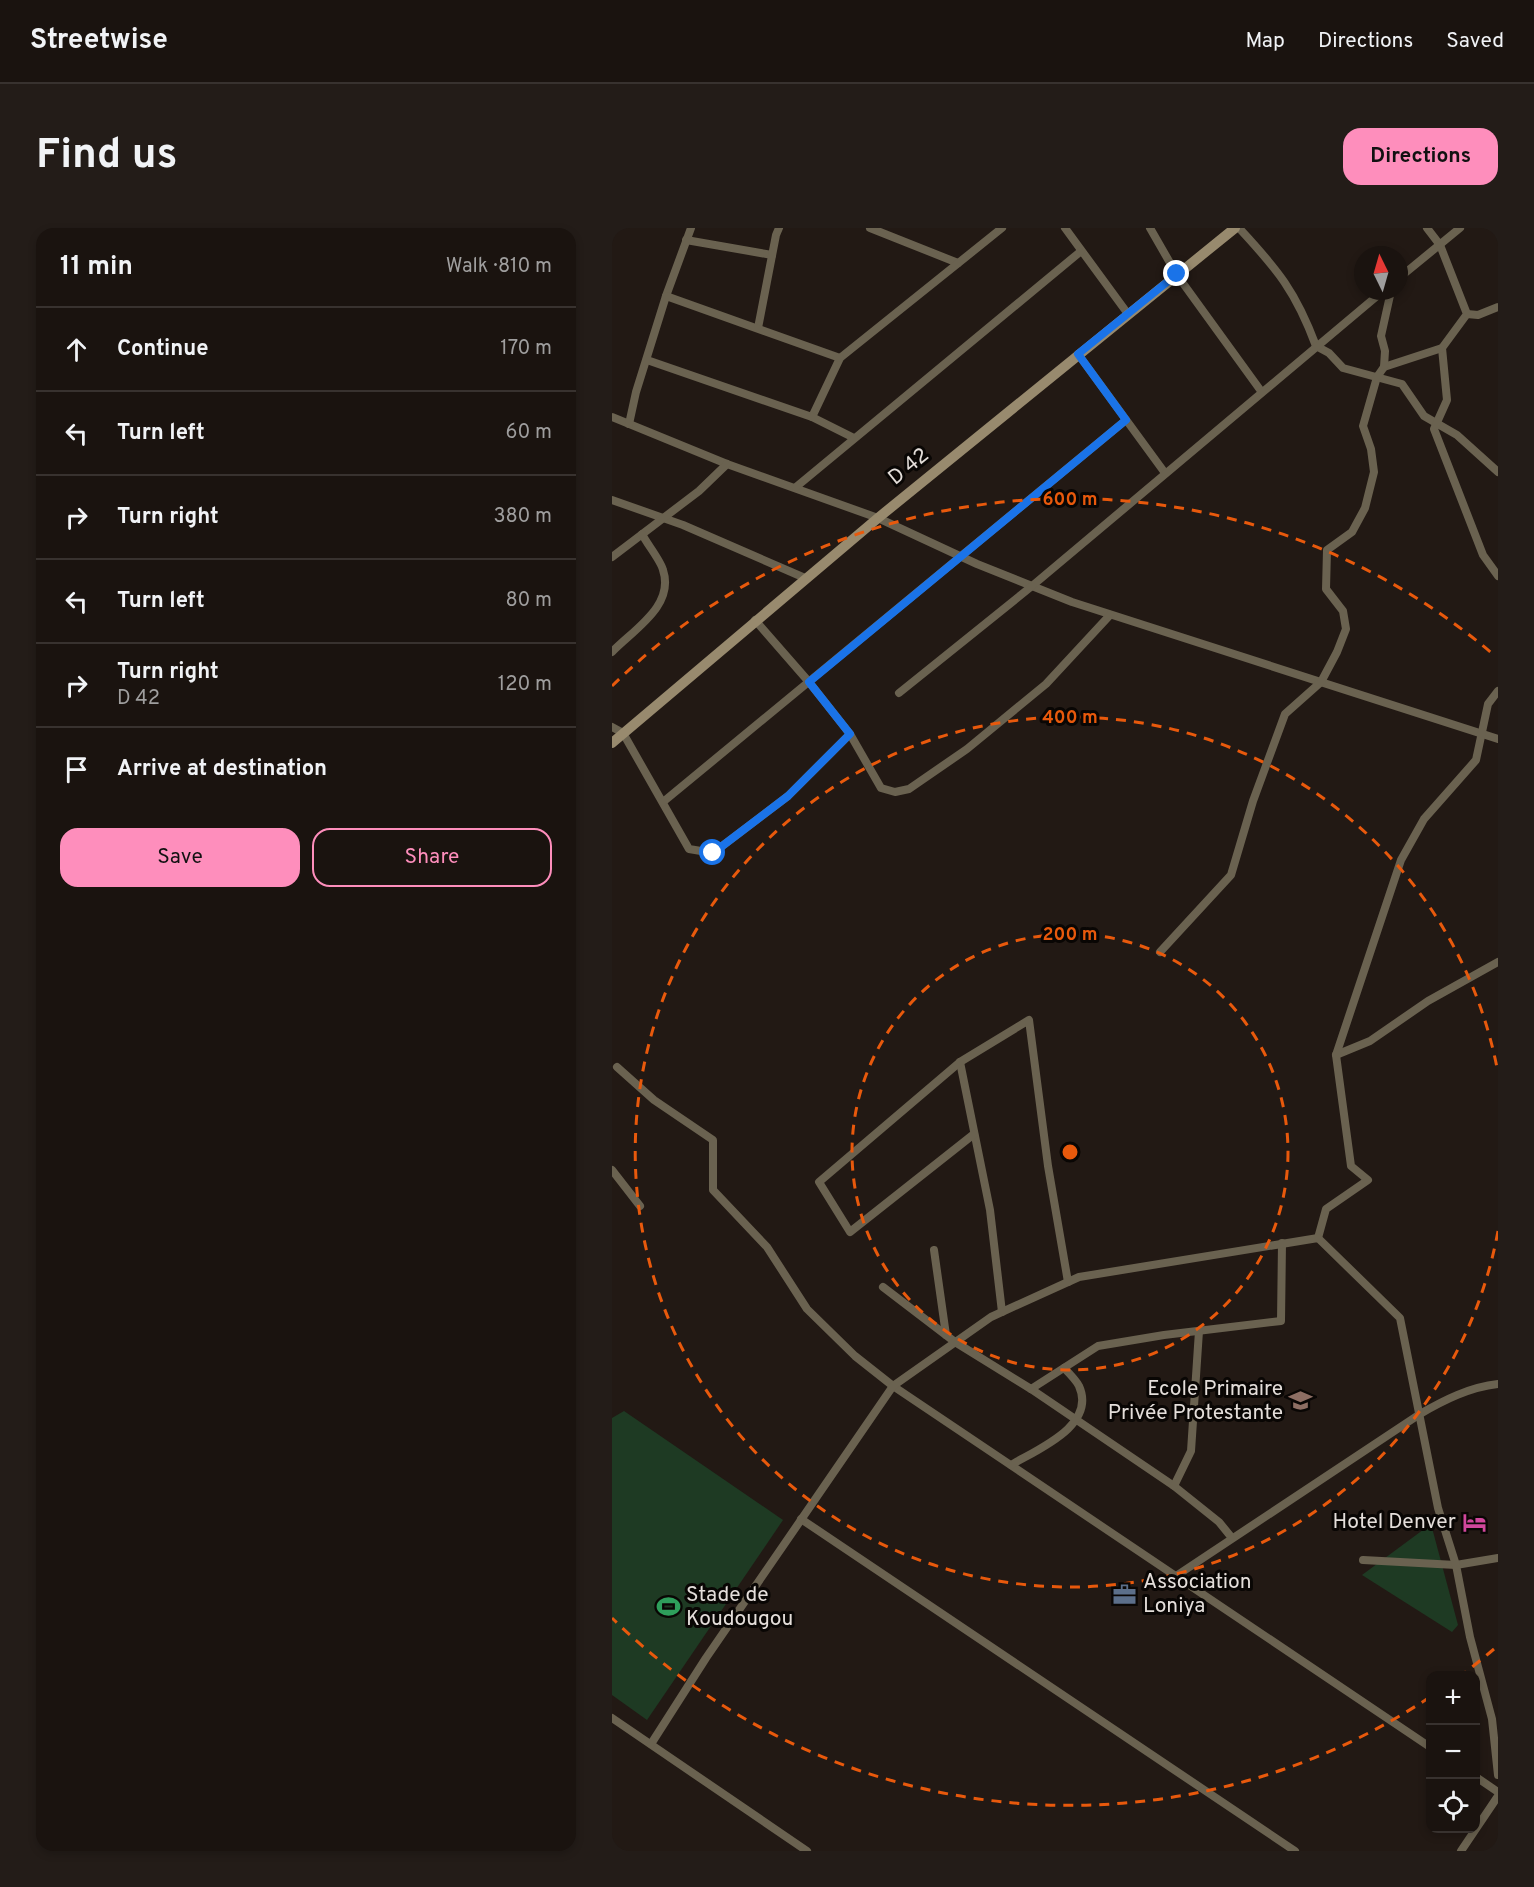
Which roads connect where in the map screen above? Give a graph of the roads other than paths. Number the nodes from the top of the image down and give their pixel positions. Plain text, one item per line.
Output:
1 (691, 228) edge
2 (779, 228) edge
3 (870, 228) edge
4 (1002, 228) edge
5 (1065, 228) edge
6 (1150, 228) edge
7 (1237, 228) edge
8 (1427, 228) edge
9 (1460, 228) edge
10 (686, 240) junction
11 (1440, 245) junction
12 (1080, 252) junction
13 (772, 255) junction
14 (958, 263) junction
15 (1408, 271) edge
16 (1177, 274) junction
17 (666, 296) junction
18 (1372, 300) edge
19 (1389, 300) edge
20 (1498, 307) edge
21 (1128, 314) junction
22 (1467, 314) junction
23 (758, 328) junction
24 (1316, 346) junction
25 (1442, 348) junction
26 (1078, 354) junction
27 (840, 358) junction
28 (646, 360) junction
29 (1384, 367) junction
30 (1377, 377) junction
31 (1261, 392) junction
32 (612, 417) edge
33 (813, 417) junction
34 (1126, 420) junction
35 (1437, 423) junction
36 (629, 424) junction
37 (854, 438) junction
38 (727, 464) junction
39 (1498, 472) edge
40 (1165, 473) junction
41 (795, 487) junction
42 (612, 500) edge
43 (663, 518) junction
44 (878, 518) junction
45 (642, 534) junction
46 (612, 557) edge
47 (961, 557) junction
48 (1498, 576) edge
49 (805, 578) junction
50 (1032, 586) junction
51 (1110, 615) junction
52 (755, 620) junction
53 (612, 652) edge
54 (809, 682) junction
55 (1320, 682) junction
56 (1498, 691) edge
57 (899, 693) dead end
58 (612, 727) edge
59 (623, 733) junction
60 (850, 734) junction
61 (1482, 734) junction
62 (1498, 739) edge
63 (612, 743) edge
64 (663, 802) junction
65 (1160, 952) dead end
66 (1498, 962) edge
67 (1336, 1055) junction
68 (960, 1062) junction
69 (617, 1067) dead end
70 (974, 1134) junction
71 (612, 1170) edge
72 (640, 1206) dead end
73 (1318, 1238) junction
74 (1282, 1243) junction
75 (934, 1250) dead end
76 (1068, 1282) junction
77 (883, 1287) dead end
78 (1002, 1312) junction
79 (1199, 1331) junction
80 (946, 1335) junction
81 (955, 1342) junction
82 (1064, 1368) junction
83 (1498, 1384) edge
84 (893, 1386) junction
85 (1031, 1389) junction
86 (1420, 1414) junction
87 (1077, 1420) junction
88 (1011, 1465) junction
89 (1174, 1486) junction
90 (801, 1519) junction
91 (1232, 1538) junction
92 (1498, 1558) edge
93 (1363, 1560) dead end
94 (1456, 1565) junction
95 (1176, 1576) junction
96 (612, 1718) edge
97 (651, 1743) junction
98 (1426, 1744) edge
99 (1498, 1775) edge
100 (1479, 1779) edge
101 (1498, 1794) edge
102 (807, 1851) edge
103 (1294, 1851) edge
104 (1461, 1851) edge

1 - 10 street
2 - 13 street
3 - 14 street
4 - 14 street
5 - 12 street
6 - 16 street
7 - 16 street, D 42 / D 42
7 - 24 street
8 - 11 street
9 - 11 street
10 - 13 street
10 - 17 street
11 - 15 street
11 - 22 street
12 - 21 street
12 - 37 street
13 - 23 street
14 - 27 street
16 - 21 street, D 42 / D 42
16 - 31 street
17 - 23 street
17 - 28 street
18 - 24 street
19 - 29 street
20 - 22 street
21 - 26 street, D 42 / D 42
22 - 25 street
23 - 27 street
24 - 30 street
24 - 31 street
25 - 29 street
25 - 35 street
26 - 34 street
26 - 44 street, D 42 / D 42
27 - 33 street
28 - 33 street
28 - 36 street
29 - 30 street
30 - 35 street
30 - 55 street
31 - 40 street
32 - 36 street
33 - 37 street
34 - 40 street
34 - 47 street
35 - 39 street
35 - 48 street
36 - 38 street
37 - 41 street
38 - 41 street
38 - 43 street
40 - 50 street
41 - 44 street
42 - 43 street
43 - 45 street
43 - 49 street
44 - 47 street
44 - 49 street, D 42 / D 42
45 - 46 street
45 - 53 street
47 - 50 street
47 - 54 street
49 - 52 street, D 42 / D 42
50 - 51 street
50 - 57 street
51 - 55 street
51 - 60 street
52 - 54 street
52 - 59 street, D 42 / D 42
54 - 60 street
54 - 64 street
55 - 61 street
55 - 65 street
56 - 61 street
58 - 59 street
59 - 63 street, D 42 / D 42
59 - 64 street
60 - 64 street
61 - 62 street
61 - 67 street
66 - 67 street
67 - 73 street
68 - 70 street
68 - 70 street
68 - 76 street
69 - 84 street
70 - 78 street
71 - 72 street
73 - 74 street
73 - 86 street
74 - 76 street
74 - 79 street
75 - 80 street
76 - 78 street
77 - 80 street
78 - 81 street
79 - 82 street
79 - 89 street
80 - 81 street
81 - 84 street
81 - 85 street
82 - 85 street
82 - 87 street
83 - 86 street
84 - 88 street
84 - 90 street
85 - 87 street
86 - 91 street
86 - 94 street
87 - 88 street
87 - 89 street
88 - 95 street
89 - 91 street
90 - 97 street
90 - 103 street
91 - 95 street
92 - 94 street
93 - 94 street
94 - 99 street
95 - 98 street
96 - 97 street
97 - 102 street
100 - 101 street
101 - 104 street

